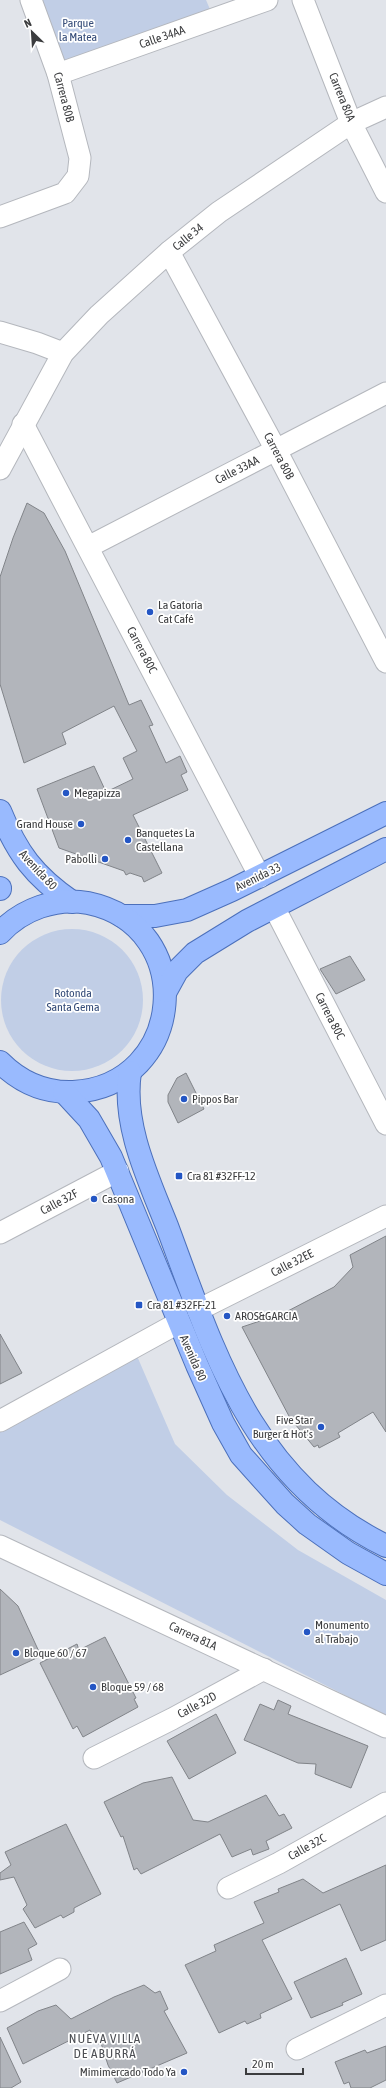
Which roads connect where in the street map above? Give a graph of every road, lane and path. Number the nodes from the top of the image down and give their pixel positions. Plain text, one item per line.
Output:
1 (31, 0) edge
2 (267, 0) edge
3 (303, 0) edge
4 (58, 74) junction
5 (386, 107) edge
6 (351, 123) junction
7 (386, 192) edge
8 (0, 217) edge
9 (170, 252) junction
10 (0, 332) edge
11 (63, 353) junction
12 (386, 393) edge
13 (23, 424) junction
14 (276, 450) junction
15 (0, 469) edge
16 (88, 547) junction
17 (386, 662) edge
18 (0, 811) edge
19 (386, 813) edge
20 (386, 849) edge
21 (260, 877) junction
22 (72, 902) junction
23 (274, 907) junction
24 (122, 916) junction
25 (0, 933) edge
26 (166, 991) junction
27 (1, 1064) edge
28 (130, 1072) junction
29 (64, 1092) junction
30 (386, 1124) edge
31 (118, 1172) junction
32 (386, 1216) edge
33 (0, 1233) edge
34 (198, 1310) junction
35 (178, 1323) junction
36 (0, 1421) edge
37 (0, 1546) edge
38 (386, 1546) edge
39 (386, 1574) edge
40 (264, 1669) junction
41 (386, 1727) edge
42 (94, 1758) dead end
43 (386, 1803) edge
44 (228, 1888) dead end
45 (60, 1969) dead end
46 (0, 2001) edge
47 (386, 2005) edge
48 (297, 2049) dead end

1 - 4 street, Carrera 80B
2 - 4 street, Calle 34AA
3 - 6 street, Carrera 80A
4 - 8 street, Carrera 80B
5 - 6 street, Calle 34
6 - 7 street, Carrera 80A
6 - 9 street, Calle 34
9 - 11 street, Calle 34
9 - 14 street, Carrera 80B
10 - 11 street
11 - 13 street
12 - 14 street, Calle 33AA
13 - 15 street
13 - 16 street, Carrera 80C
14 - 16 street, Calle 33AA
14 - 17 street, Carrera 80B
16 - 21 street, Carrera 80C
18 - 22 main road, Avenida 80
19 - 21 main road, Avenida 33
20 - 23 main road
21 - 24 main road, Avenida 33
22 - 24 main road
22 - 25 main road
23 - 26 main road
23 - 30 street, Carrera 80C
24 - 26 main road
26 - 28 main road
27 - 29 main road
28 - 29 main road
28 - 34 main road, Avenida 80
29 - 31 main road, Avenida 80
31 - 33 street, Calle 32F
31 - 35 main road, Avenida 80
32 - 34 street, Calle 32EE
34 - 38 main road, Avenida 80
35 - 36 street
35 - 39 main road, Avenida 80
37 - 40 street, Carrera 81A
40 - 41 street, Carrera 81A
40 - 42 street, Calle 32D
43 - 44 street, Calle 32C
45 - 46 street
47 - 48 street

